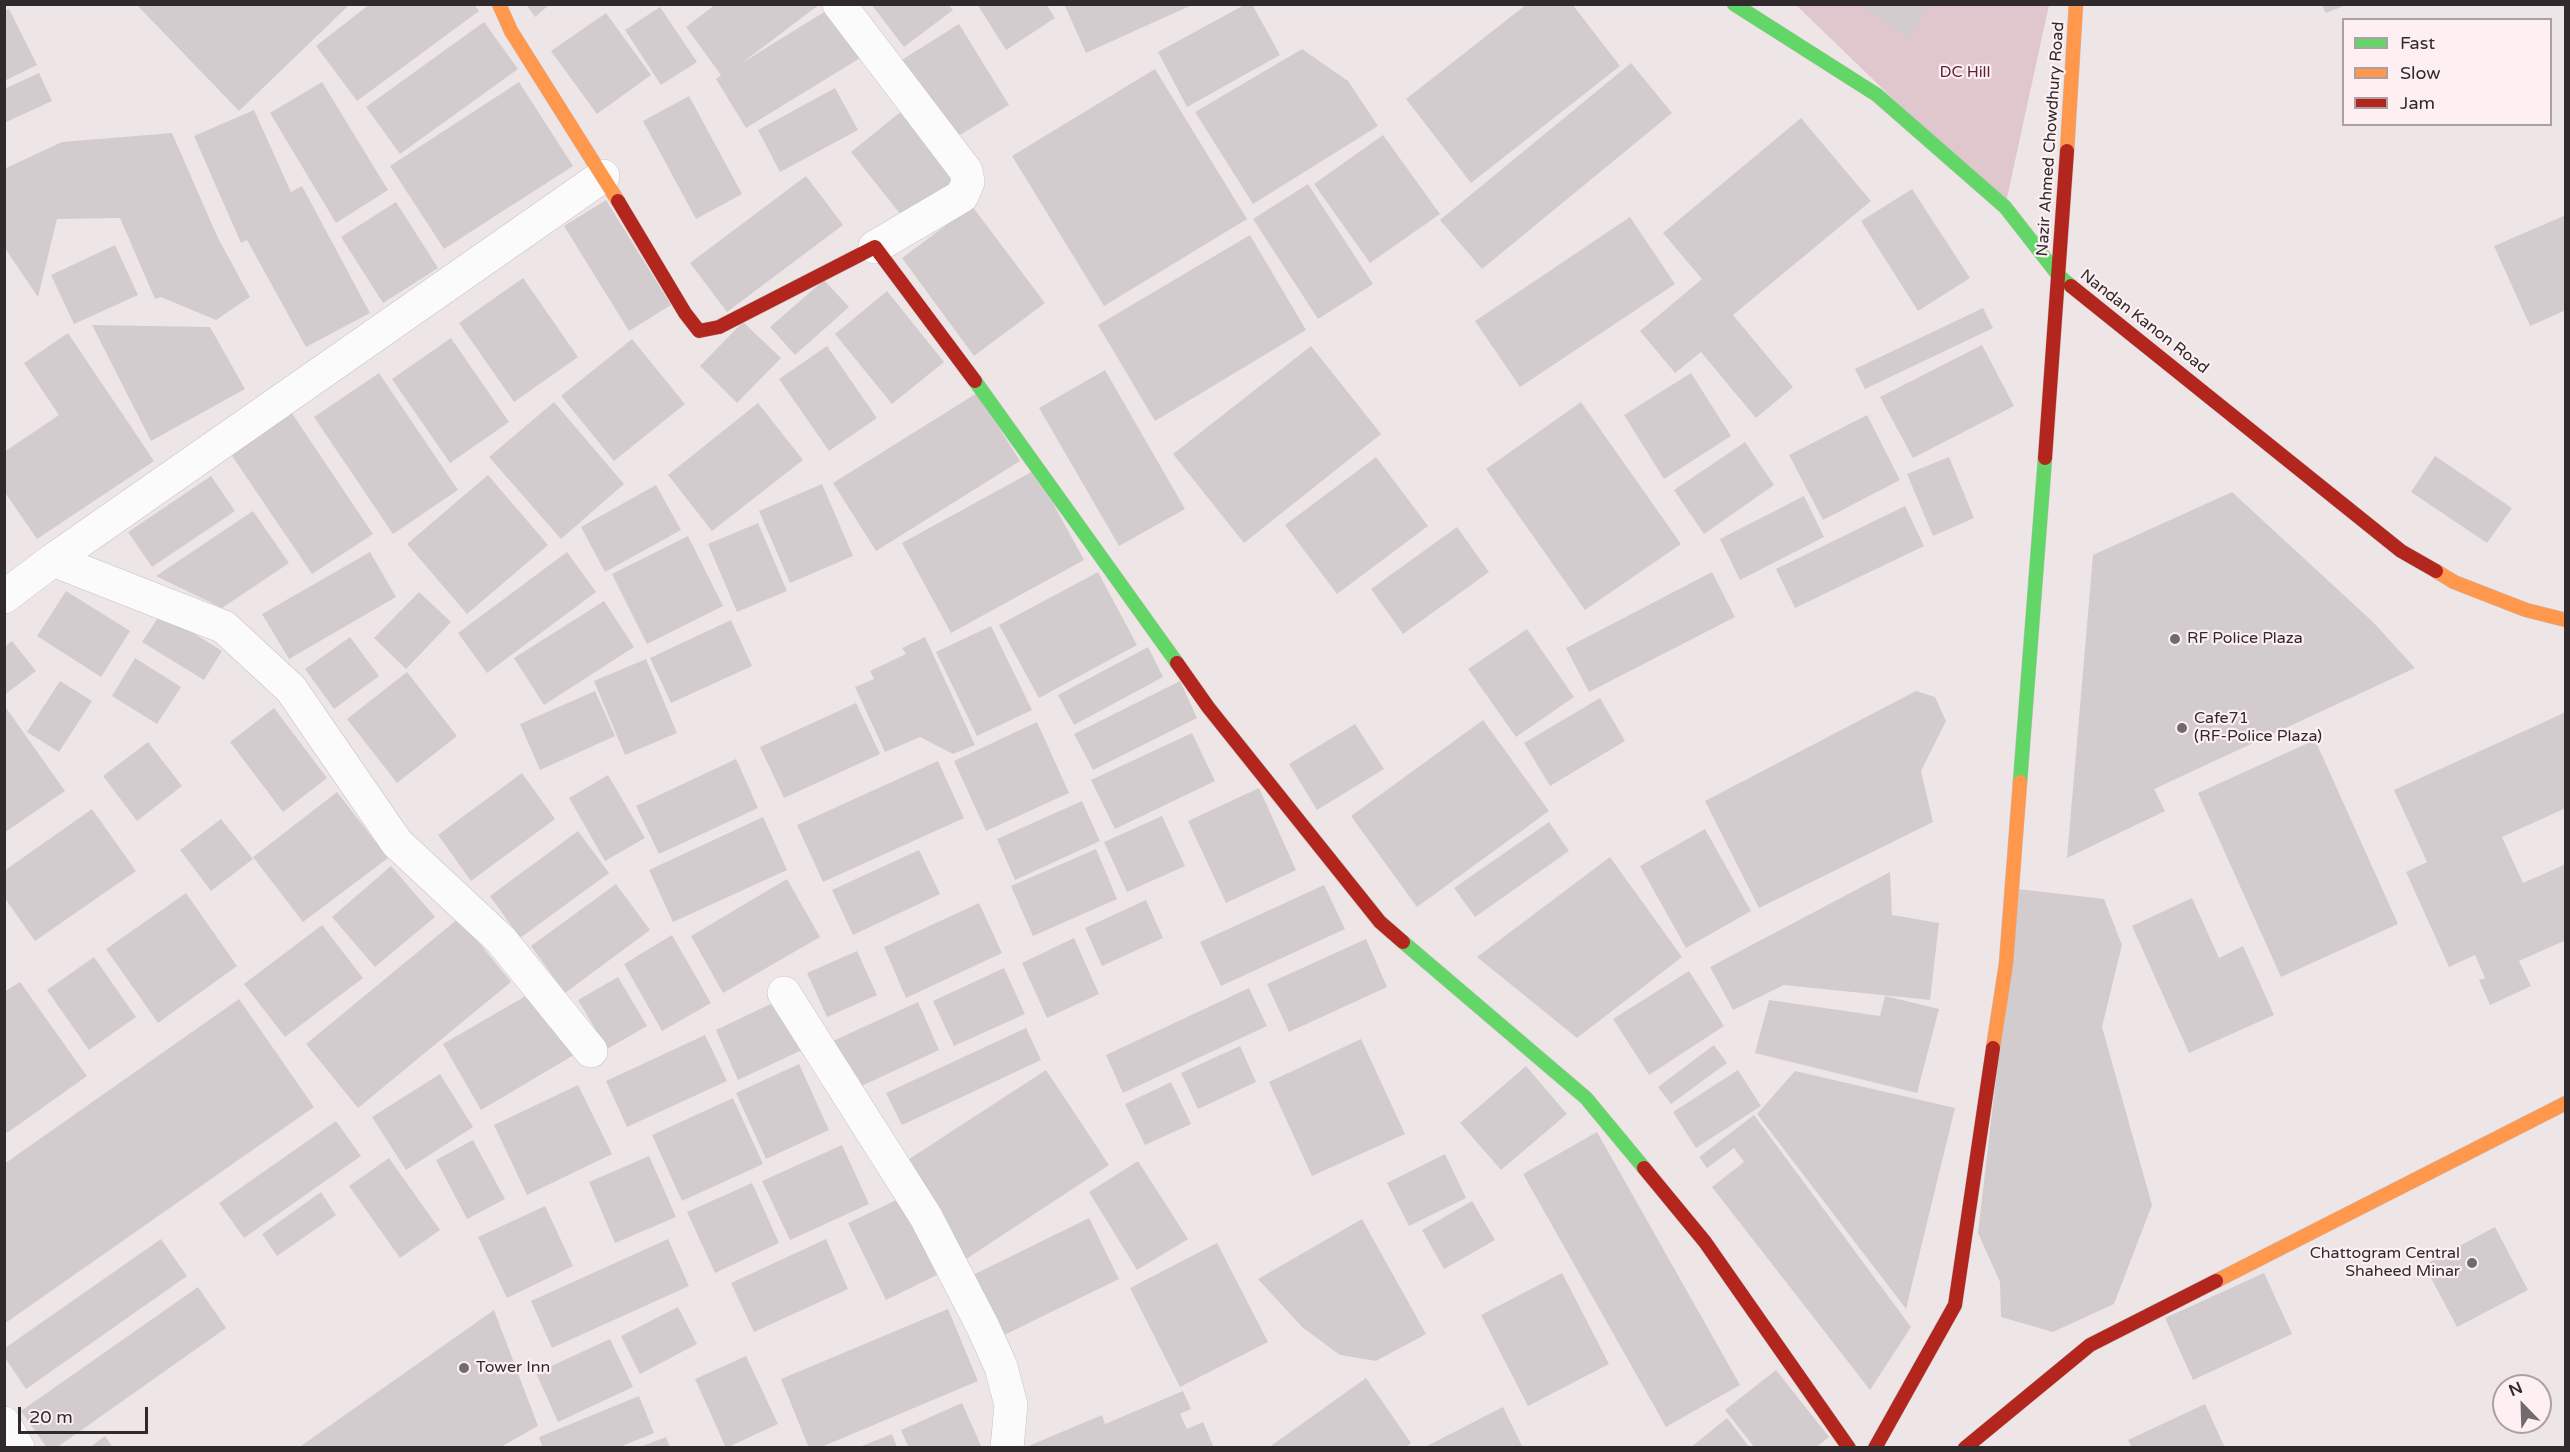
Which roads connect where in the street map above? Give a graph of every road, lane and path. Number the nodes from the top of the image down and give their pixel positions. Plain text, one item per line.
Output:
1 (499, 4) edge
2 (839, 4) edge
3 (1734, 4) edge
4 (2076, 4) edge
5 (603, 176) junction
6 (875, 247) junction
7 (2059, 276) junction
8 (53, 560) junction
9 (4, 597) edge
10 (2565, 620) edge
11 (784, 993) dead end
12 (591, 1051) dead end
13 (2565, 1103) edge
14 (4, 1423) edge
15 (18, 1448) edge
16 (1007, 1448) edge
17 (1849, 1448) edge
18 (1875, 1448) edge
19 (1965, 1448) edge

1 - 5 street
2 - 6 street
3 - 7 street, Nandan Kanon Road
4 - 7 street, Nazir Ahmed Chowdhury Road
5 - 6 street
5 - 8 street
6 - 17 street
7 - 10 street, Nandan Kanon Road
7 - 18 street, Nazir Ahmed Chowdhury Road
8 - 9 street
8 - 12 street
11 - 16 street
13 - 19 street
14 - 15 street

